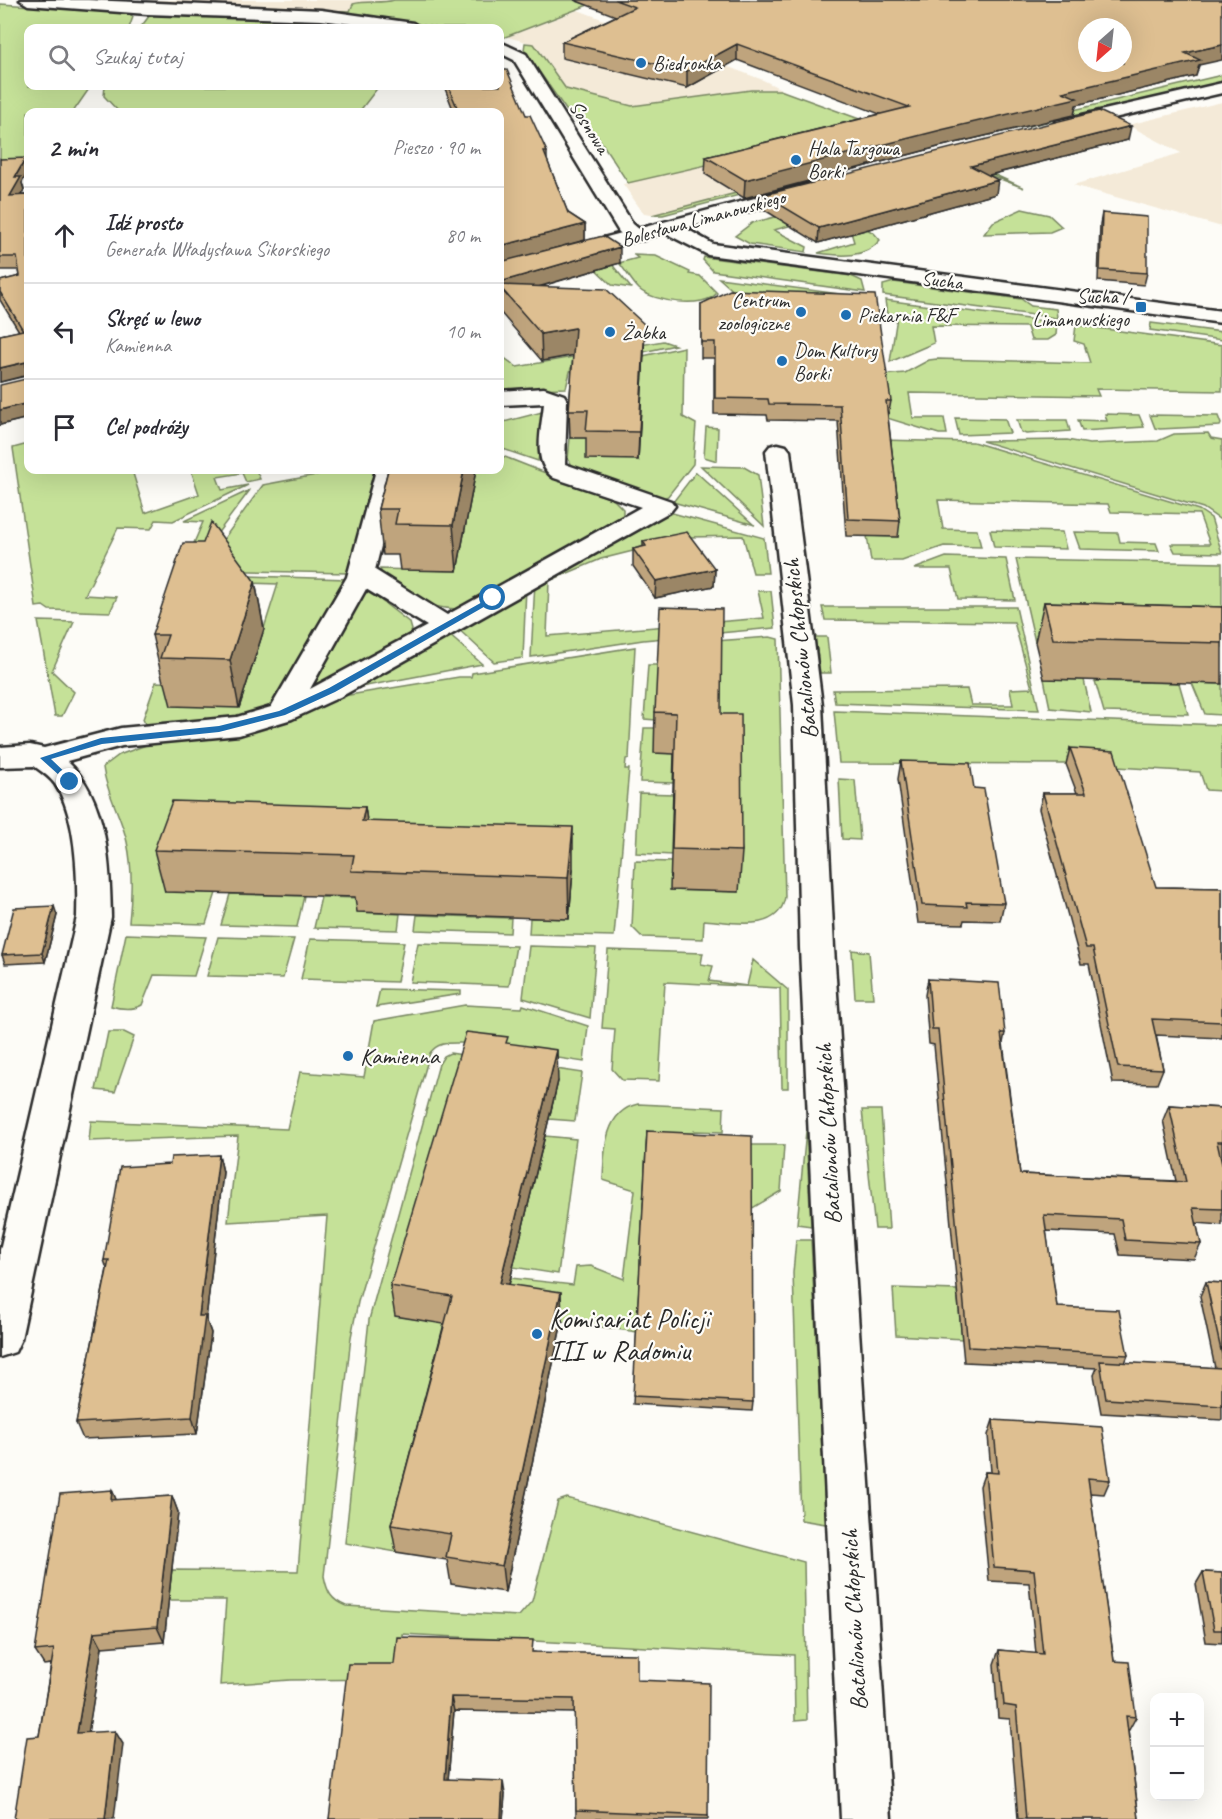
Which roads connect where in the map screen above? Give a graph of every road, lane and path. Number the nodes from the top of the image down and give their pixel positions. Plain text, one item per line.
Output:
1 (28, 0) edge
2 (385, 24) edge
3 (504, 49) edge
4 (1222, 88) edge
5 (1041, 130) edge
6 (828, 184) edge
7 (668, 227) junction
8 (637, 236) junction
9 (708, 249) junction
10 (504, 270) edge
11 (1222, 317) edge
12 (504, 398) edge
13 (778, 451) dead end
14 (387, 474) edge
15 (362, 572) junction
16 (445, 625) junction
17 (282, 713) junction
18 (0, 757) edge
19 (44, 758) junction
20 (0, 1339) edge
21 (866, 1819) edge

1 - 2 street
3 - 8 street, Sosnowa
4 - 5 street
6 - 7 street, Bolesława Limanowskiego
7 - 8 street, Bolesława Limanowskiego
7 - 9 street, Sucha
8 - 9 street
8 - 10 street, Bolesława Limanowskiego
9 - 11 street, Sucha
12 - 16 street
13 - 21 street, Batalionów Chłopskich
14 - 15 street
15 - 16 street
15 - 17 street
16 - 17 street
17 - 19 street
18 - 19 street
19 - 20 street

